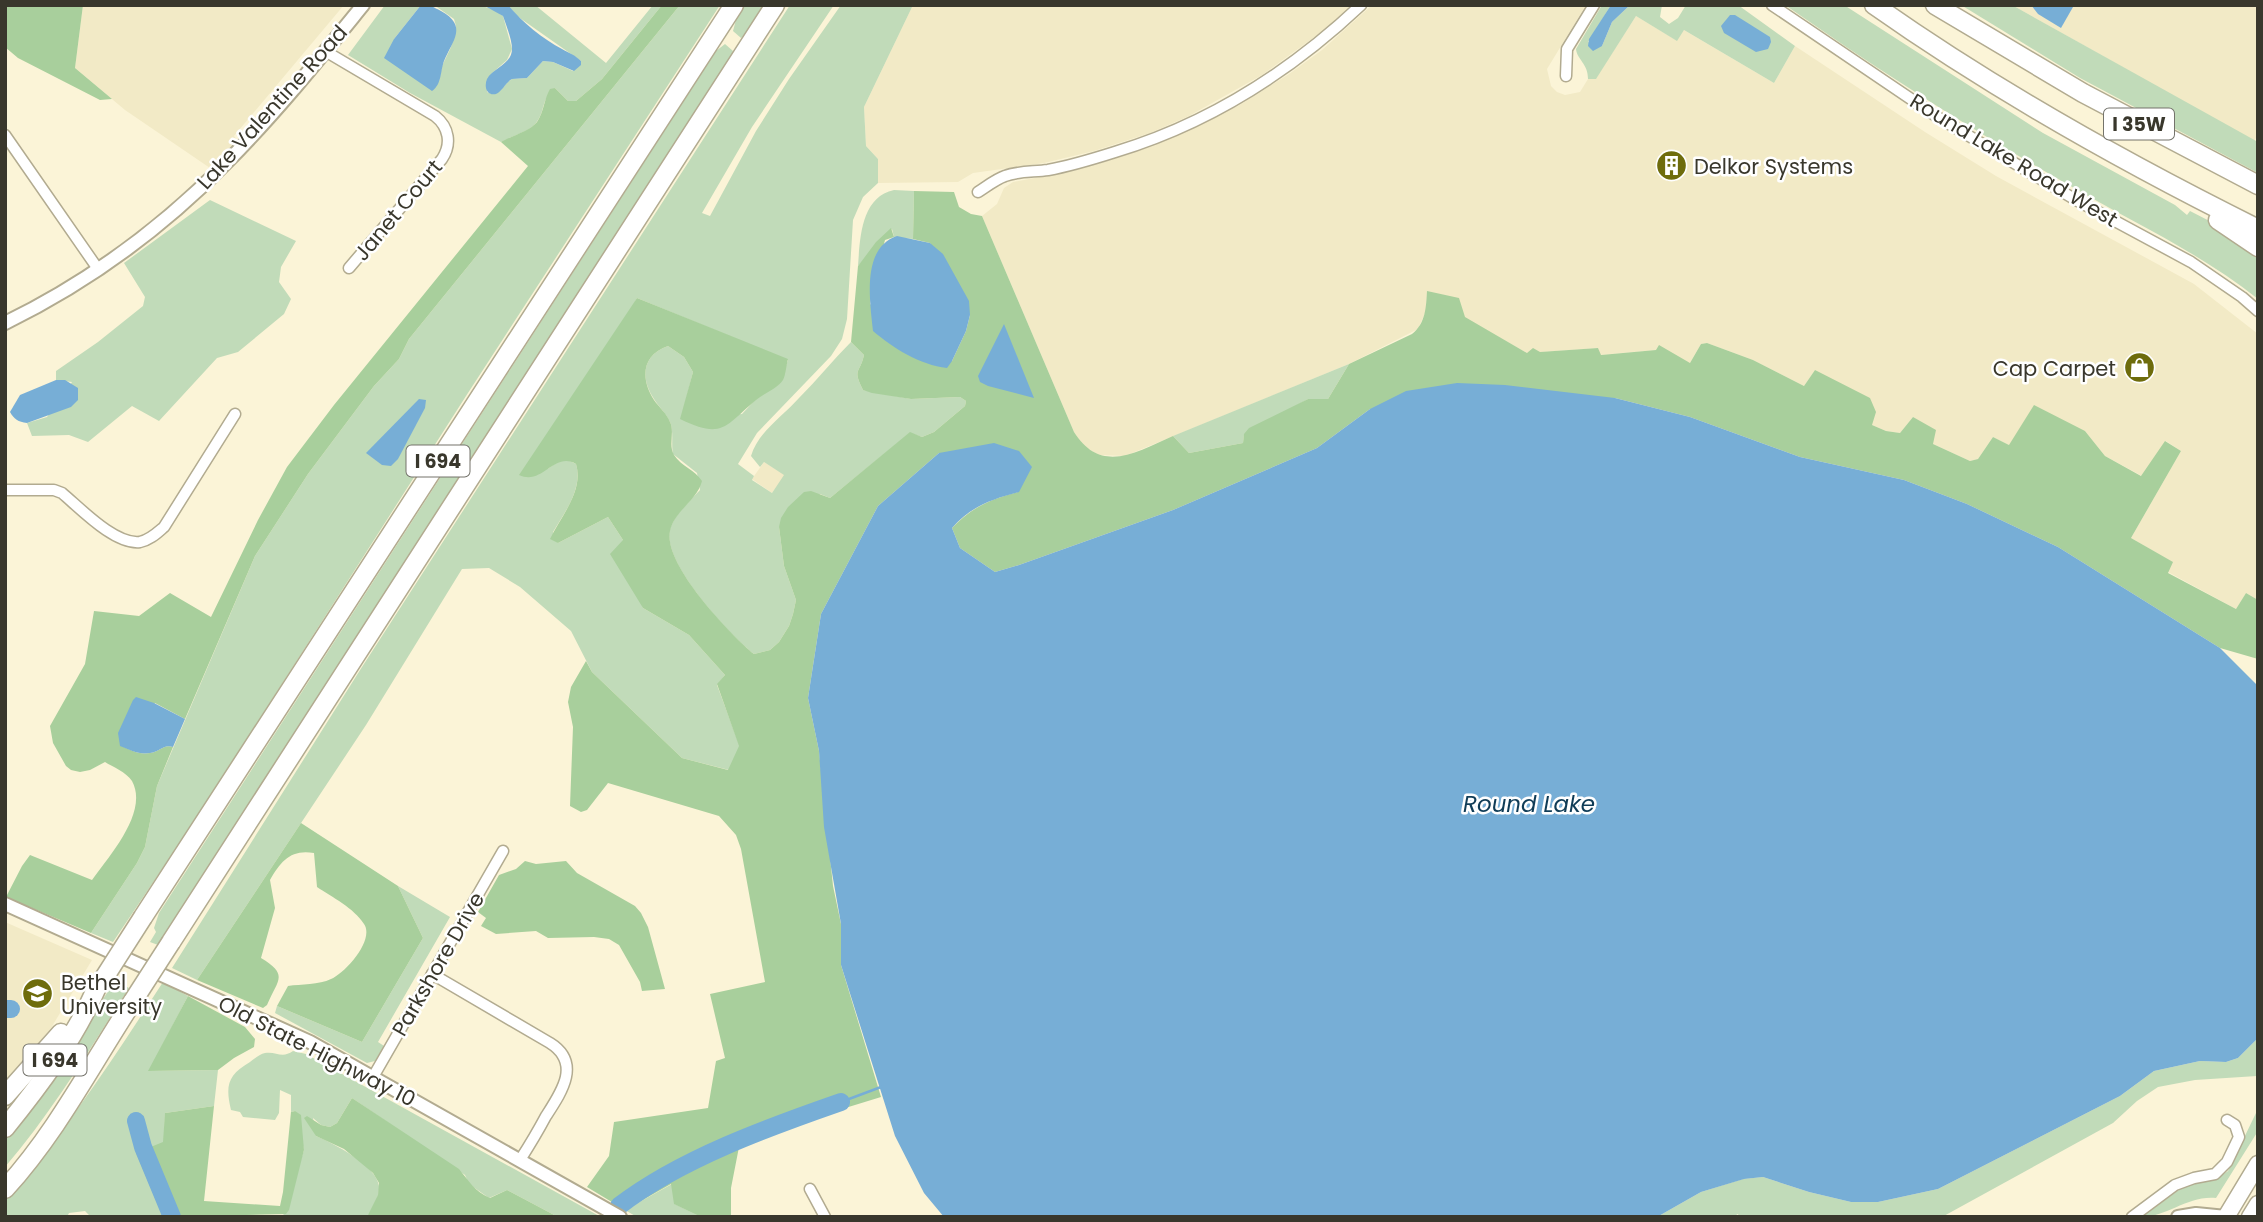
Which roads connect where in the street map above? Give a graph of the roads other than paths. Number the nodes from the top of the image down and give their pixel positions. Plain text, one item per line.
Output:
1 (363, 5) edge
2 (734, 5) edge
3 (776, 5) edge
4 (1361, 5) edge
5 (1594, 5) edge
6 (1772, 5) edge
7 (1874, 5) edge
8 (1935, 5) edge
9 (325, 51) junction
10 (1566, 76) dead end
11 (5, 135) edge
12 (2145, 172) junction
13 (2255, 183) edge
14 (978, 192) dead end
15 (2258, 229) edge
16 (2258, 247) edge
17 (349, 268) dead end
18 (98, 269) junction
19 (2258, 312) edge
20 (5, 323) edge
21 (235, 414) dead end
22 (5, 490) edge
23 (503, 851) dead end
24 (5, 904) edge
25 (432, 974) junction
26 (100, 983) junction
27 (373, 1077) junction
28 (80, 1084) junction
29 (5, 1096) edge
30 (2227, 1120) dead end
31 (5, 1128) edge
32 (520, 1160) junction
33 (2258, 1164) edge
34 (5, 1177) edge
35 (5, 1189) edge
36 (810, 1189) dead end
37 (2258, 1204) edge
38 (620, 1217) edge
39 (825, 1217) edge
40 (2132, 1217) edge
41 (2178, 1217) edge
42 (2226, 1217) edge
43 (2250, 1217) edge

1 - 9 street, Lake Valentine Road
2 - 26 highway, I 694, bridge
3 - 28 highway, I 694, bridge
4 - 14 street
5 - 10 street
6 - 19 street, Round Lake Road West
7 - 12 highway, I 35W
8 - 13 highway, I 35W
9 - 17 street, Janet Court
9 - 18 street, Lake Valentine Road
11 - 18 street
12 - 15 highway, I 35W
12 - 16 highway
18 - 20 street, Lake Valentine Road
21 - 22 street
23 - 25 street, Parkshore Drive
24 - 27 street, Old State Highway 10
25 - 27 street, Parkshore Drive
25 - 32 street
26 - 29 highway
26 - 31 highway, I 694
27 - 32 street, Old State Highway 10
28 - 34 highway, I 694
28 - 35 highway
30 - 40 street
32 - 38 street, Old State Highway 10
33 - 42 main road
36 - 39 street
37 - 43 main road
41 - 42 street

